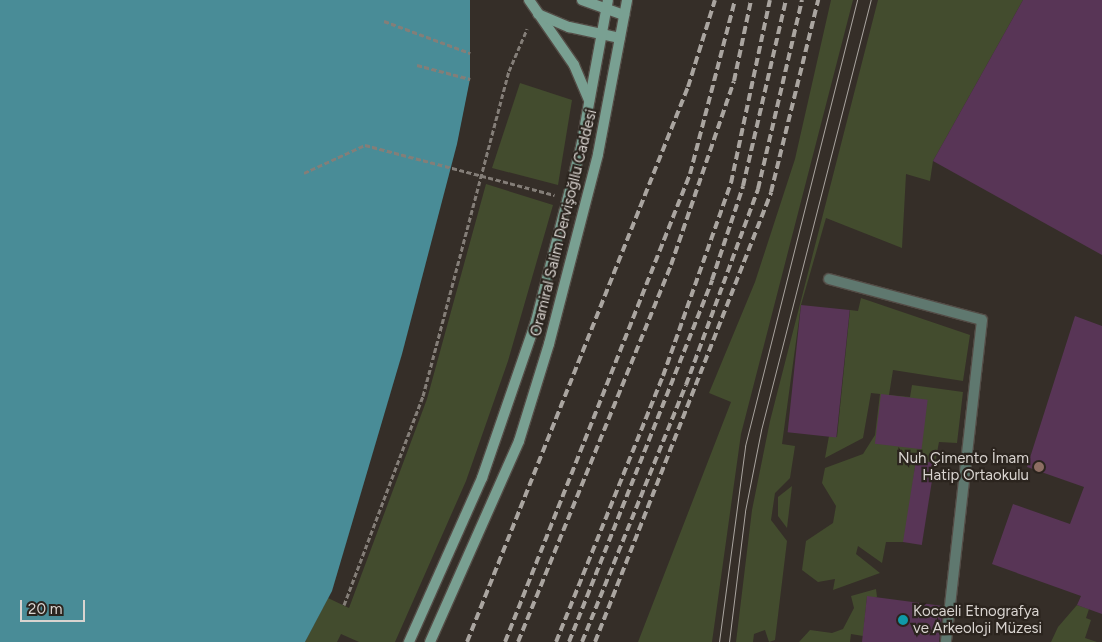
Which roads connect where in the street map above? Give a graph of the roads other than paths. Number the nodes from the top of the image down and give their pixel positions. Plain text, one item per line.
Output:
1 (529, 0) edge
2 (582, 0) edge
3 (608, 0) edge
4 (626, 0) edge
5 (607, 11) junction
6 (538, 14) junction
7 (624, 15) junction
8 (604, 35) junction
9 (620, 38) junction
10 (590, 105) junction
11 (829, 280) dead end
12 (409, 642) edge
13 (430, 642) edge
14 (946, 642) edge

1 - 6 main road
2 - 5 main road
3 - 5 main road, Oramiral Salim Dervişoğllu Caddesi
4 - 7 main road, Oramiral Salim Dervişoğllu Caddesi
5 - 7 main road
5 - 8 main road, Oramiral Salim Dervişoğllu Caddesi
6 - 8 main road
6 - 10 main road
7 - 9 main road, Oramiral Salim Dervişoğllu Caddesi
8 - 9 main road
8 - 10 main road, Oramiral Salim Dervişoğllu Caddesi
9 - 13 main road, Oramiral Salim Dervişoğllu Caddesi
10 - 12 main road, Oramiral Salim Dervişoğllu Caddesi
11 - 14 lane

